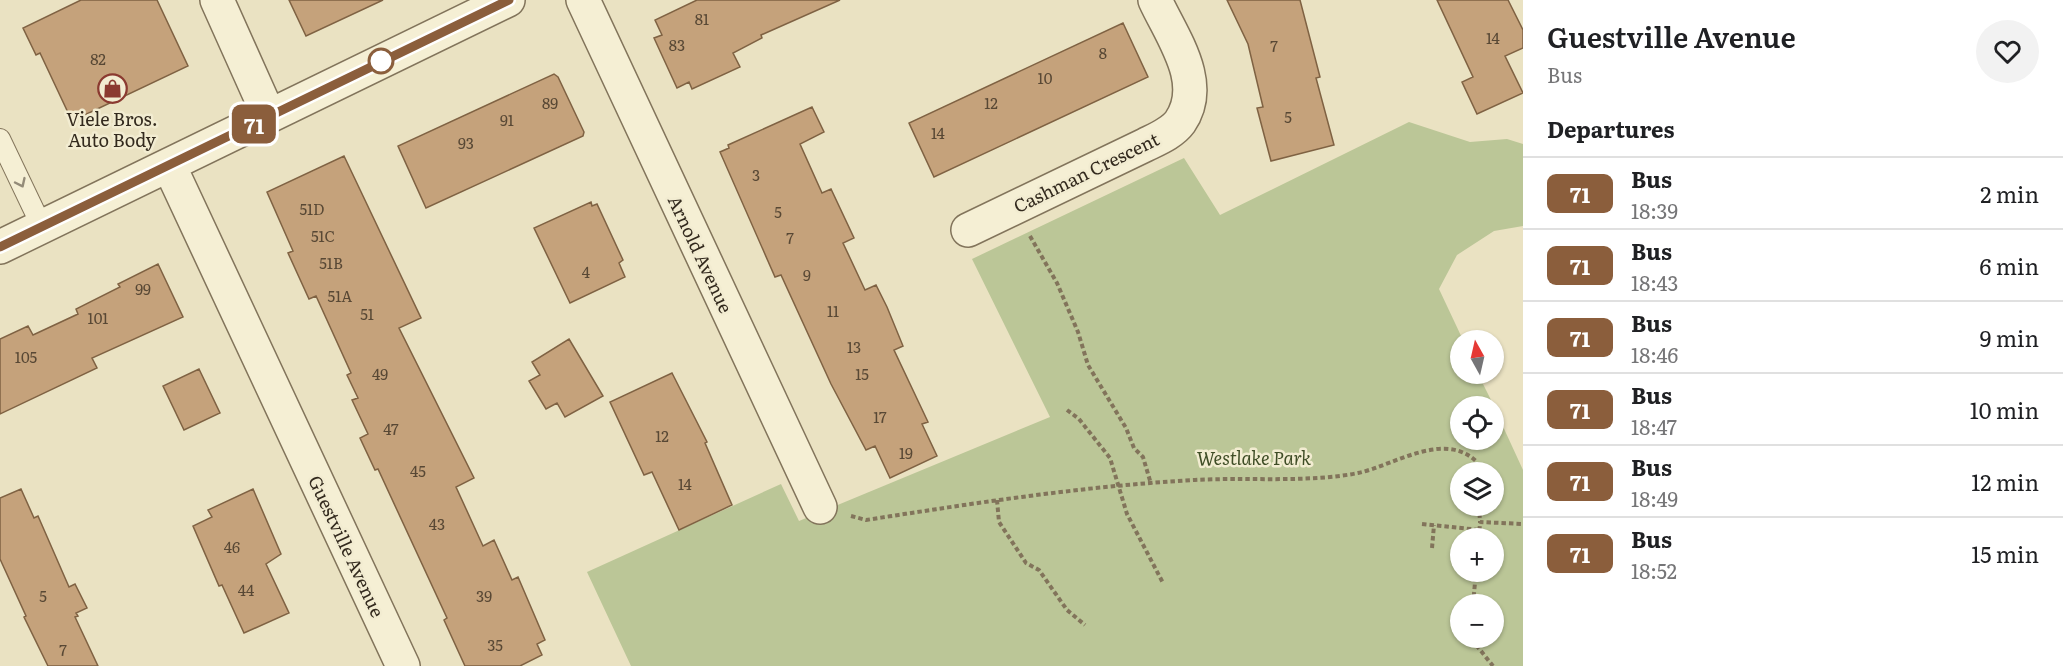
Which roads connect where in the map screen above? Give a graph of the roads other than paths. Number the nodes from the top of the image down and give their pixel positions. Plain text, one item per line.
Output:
1 (217, 0) edge
2 (508, 0) edge
3 (583, 0) edge
4 (1155, 0) edge
5 (269, 116) junction
6 (0, 139) edge
7 (169, 165) junction
8 (42, 227) junction
9 (968, 230) dead end
10 (0, 247) edge
11 (820, 507) road end
12 (403, 666) edge

1 - 5 street
2 - 5 street
3 - 11 street, Arnold Avenue
4 - 9 street, Cashman Crescent
5 - 7 street
6 -> 8 lane
7 - 8 street
7 - 12 street, Guestville Avenue
8 - 10 street

